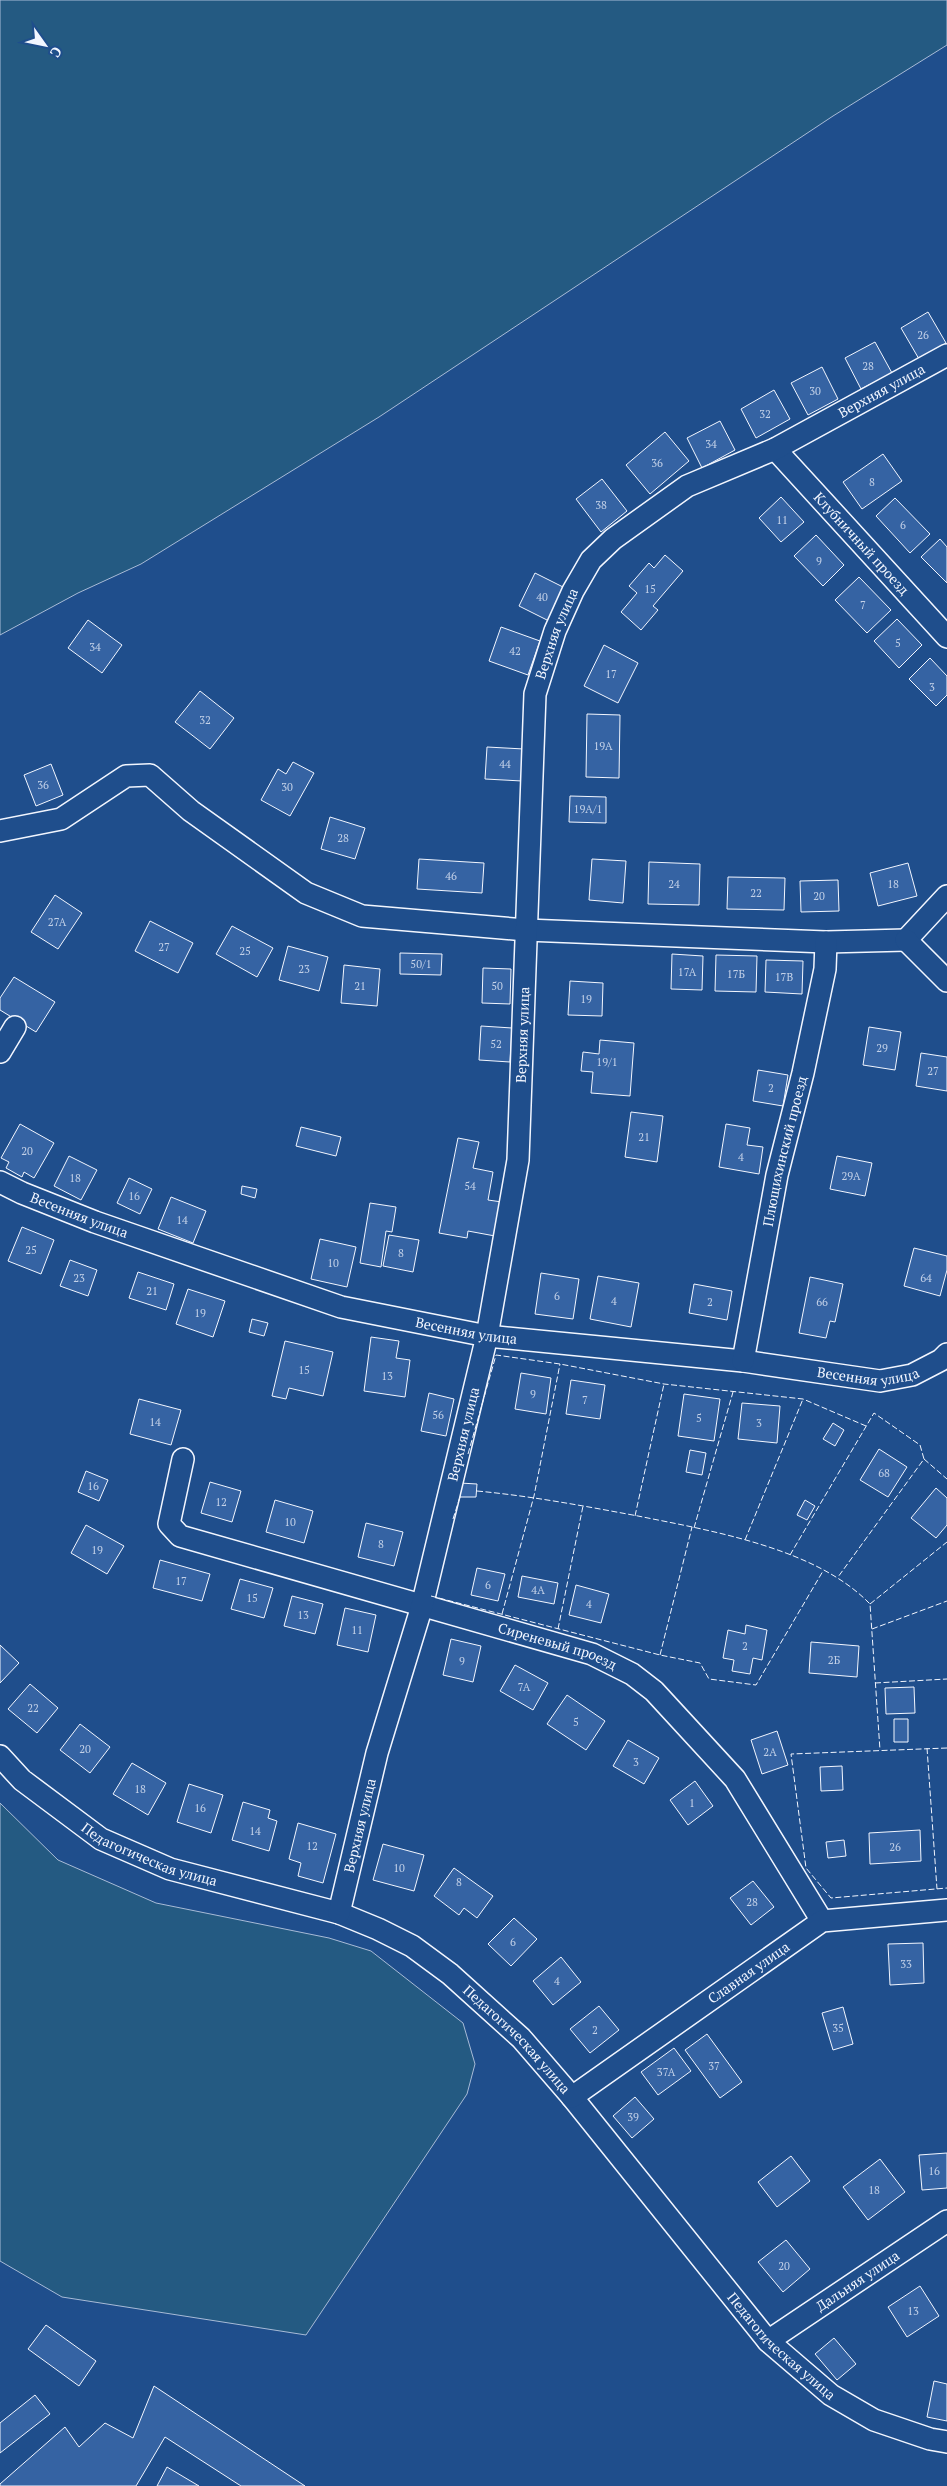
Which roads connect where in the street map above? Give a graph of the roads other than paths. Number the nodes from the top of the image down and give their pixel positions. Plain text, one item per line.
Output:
1 (947, 354) edge
2 (775, 449) junction
3 (947, 637) edge
4 (0, 831) edge
5 (947, 896) edge
6 (526, 930) junction
7 (906, 940) junction
8 (826, 942) junction
9 (947, 981) edge
10 (15, 1028) dead end
11 (0, 1052) edge
12 (0, 1182) edge
13 (487, 1336) junction
14 (947, 1354) edge
15 (743, 1361) junction
16 (183, 1459) dead end
17 (422, 1606) junction
18 (0, 1756) edge
19 (947, 1910) edge
20 (339, 1913) junction
21 (822, 1921) junction
22 (572, 2097) junction
23 (947, 2221) edge
24 (768, 2342) junction
25 (947, 2442) edge

1 - 2 street, Верхняя улица
2 - 3 street, Клубничный проезд
2 - 6 street, Верхняя улица
4 - 6 street
5 - 7 street
6 - 8 street
6 - 13 street, Верхняя улица
7 - 8 street
7 - 9 street
8 - 15 street, Плющихинский проезд
10 - 11 street
12 - 13 street, Весенняя улица
13 - 15 street, Весенняя улица
13 - 17 street, Верхняя улица
14 - 15 street, Весенняя улица
16 - 17 street, Сиреневый проезд
17 - 20 street, Верхняя улица
17 - 21 street, Сиреневый проезд
18 - 20 street, Педагогическая улица
19 - 21 street
20 - 22 street, Педагогическая улица
21 - 22 street, Славная улица
22 - 24 street, Педагогическая улица
23 - 24 street, Дальняя улица
24 - 25 street, Педагогическая улица

